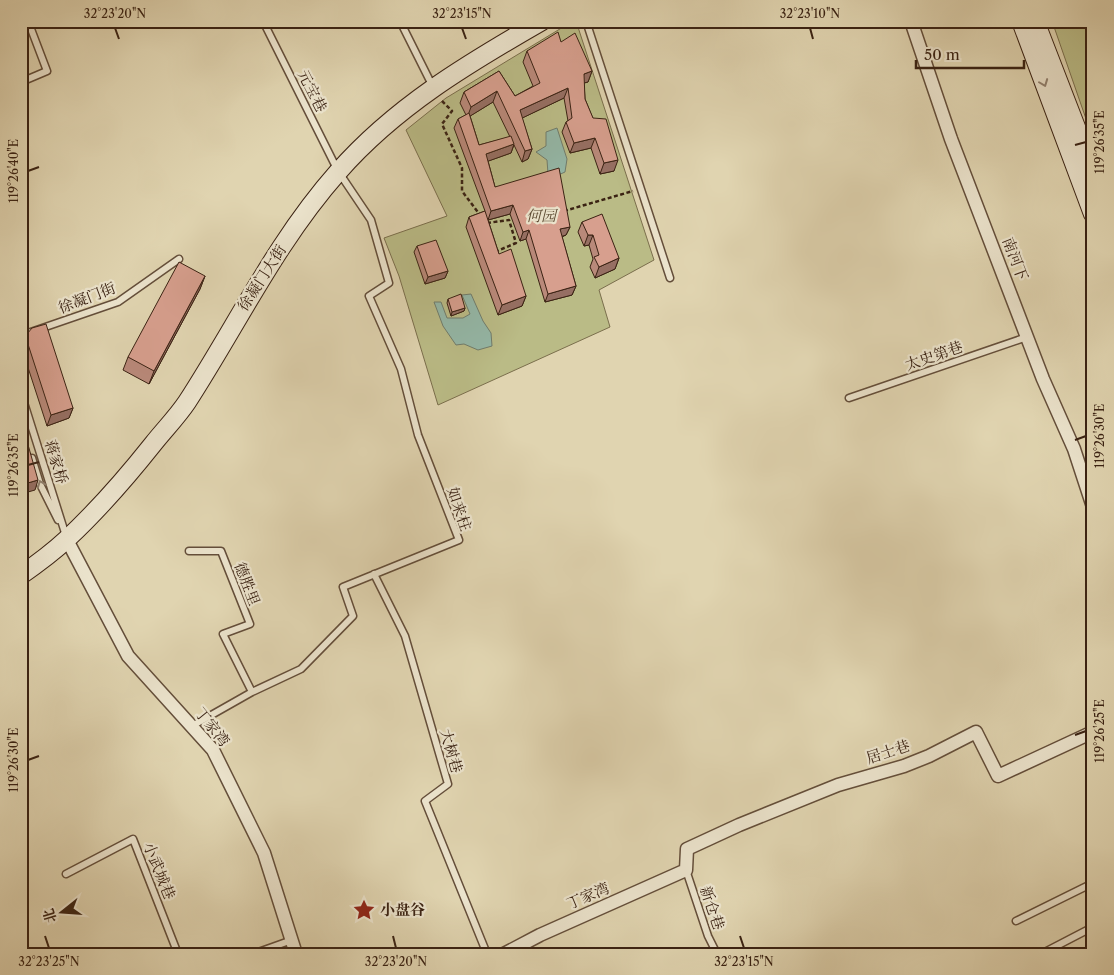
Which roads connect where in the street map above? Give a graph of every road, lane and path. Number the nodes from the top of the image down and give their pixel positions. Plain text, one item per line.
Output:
1 (28, 21) edge
2 (263, 21) edge
3 (400, 21) edge
4 (542, 21) edge
5 (586, 21) edge
6 (911, 21) edge
7 (1021, 21) edge
8 (1035, 21) edge
9 (21, 82) edge
10 (438, 94) junction
11 (338, 171) junction
12 (1093, 171) edge
13 (641, 189) junction
14 (562, 211) edge
15 (1093, 214) edge
16 (485, 224) junction
17 (487, 229) edge
18 (495, 251) edge
19 (179, 259) dead end
20 (670, 278) dead end
21 (21, 322) edge
22 (23, 337) edge
23 (1027, 337) junction
24 (21, 393) edge
25 (849, 398) dead end
26 (32, 458) edge
27 (1093, 506) edge
28 (67, 540) junction
29 (189, 551) dead end
30 (22, 574) edge
31 (374, 574) junction
32 (252, 692) junction
33 (192, 726) junction
34 (1093, 732) edge
35 (686, 870) junction
36 (66, 874) dead end
37 (1093, 883) edge
38 (1016, 921) dead end
39 (1093, 927) edge
40 (292, 940) junction
41 (178, 954) edge
42 (253, 954) edge
43 (296, 954) edge
44 (487, 954) edge
45 (504, 954) edge
46 (717, 954) edge
47 (1041, 954) edge

1 - 9 lane
2 - 11 lane, 元宝巷
3 - 10 lane
4 - 10 street, 徐凝门大街
5 - 13 lane
6 - 23 street, 南河下
7 -> 15 street
8 - 12 street
10 - 11 street, 徐凝门大街
10 - 16 path
11 - 28 street, 徐凝门大街
11 - 31 lane, 如来柱
13 - 14 path
13 - 20 lane
16 - 17 path
16 - 18 path
19 - 22 lane, 徐凝门街
21 - 22 lane
23 - 25 lane, 太史第巷
23 - 27 street, 南河下
24 - 28 lane, 蒋家桥
28 -> 26 lane
28 - 30 street, 徐凝门大街
28 - 33 street, 丁家湾
29 - 32 lane, 德胜里
31 - 32 lane, 如来柱
31 - 44 lane, 大树巷
32 - 33 lane, 如来柱
33 - 40 street, 丁家湾
34 - 35 street, 居士巷
35 - 45 street, 丁家湾
35 - 46 lane, 新仓巷
36 - 41 lane, 小武城巷
37 - 38 lane
39 - 47 lane
40 - 42 lane
40 - 43 street, 丁家湾

